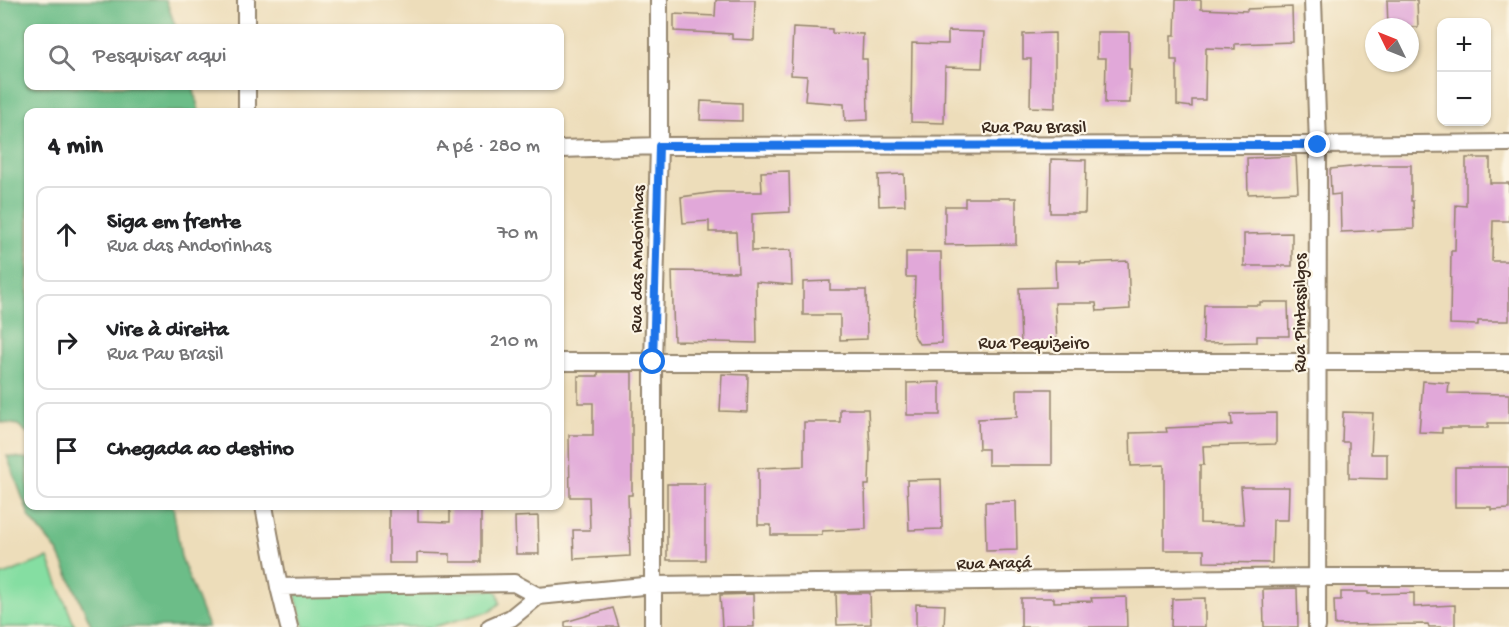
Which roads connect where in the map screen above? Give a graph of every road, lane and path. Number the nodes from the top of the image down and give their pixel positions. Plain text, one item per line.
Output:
1 (246, 0) edge
2 (659, 0) edge
3 (1313, 0) edge
4 (246, 24) edge
5 (247, 90) edge
6 (247, 108) edge
7 (1509, 143) edge
8 (1318, 145) junction
9 (659, 146) junction
10 (564, 149) edge
11 (1318, 361) junction
12 (564, 362) edge
13 (653, 362) junction
14 (1509, 362) edge
15 (265, 510) edge
16 (1317, 577) junction
17 (1509, 577) edge
18 (654, 585) junction
19 (279, 586) junction
20 (538, 596) junction
21 (289, 627) edge
22 (490, 627) edge
23 (653, 627) edge
24 (1317, 627) edge

1 - 4 street
2 - 9 street, Rua das Andorinhas
3 - 8 street, Rua Pintassilgos
5 - 6 street
7 - 8 street, Rua Pau Brasil
8 - 9 street, Rua Pau Brasil
8 - 11 street, Rua Pintassilgos
9 - 10 street, Rua Pau Brasil
9 - 13 street, Rua das Andorinhas
11 - 13 street, Rua Pequizeiro
11 - 14 street, Rua Pequizeiro
11 - 16 street, Rua Pintassilgos
12 - 13 street, Rua Pequizeiro
13 - 18 street, Rua das Andorinhas
15 - 19 street
16 - 17 street, Rua Araçá
16 - 18 street, Rua Araçá
16 - 24 street, Rua Pintassilgos
18 - 20 street, Rua Araçá
18 - 23 street, Rua das Andorinhas
19 - 20 street
19 - 21 street
20 - 22 street

